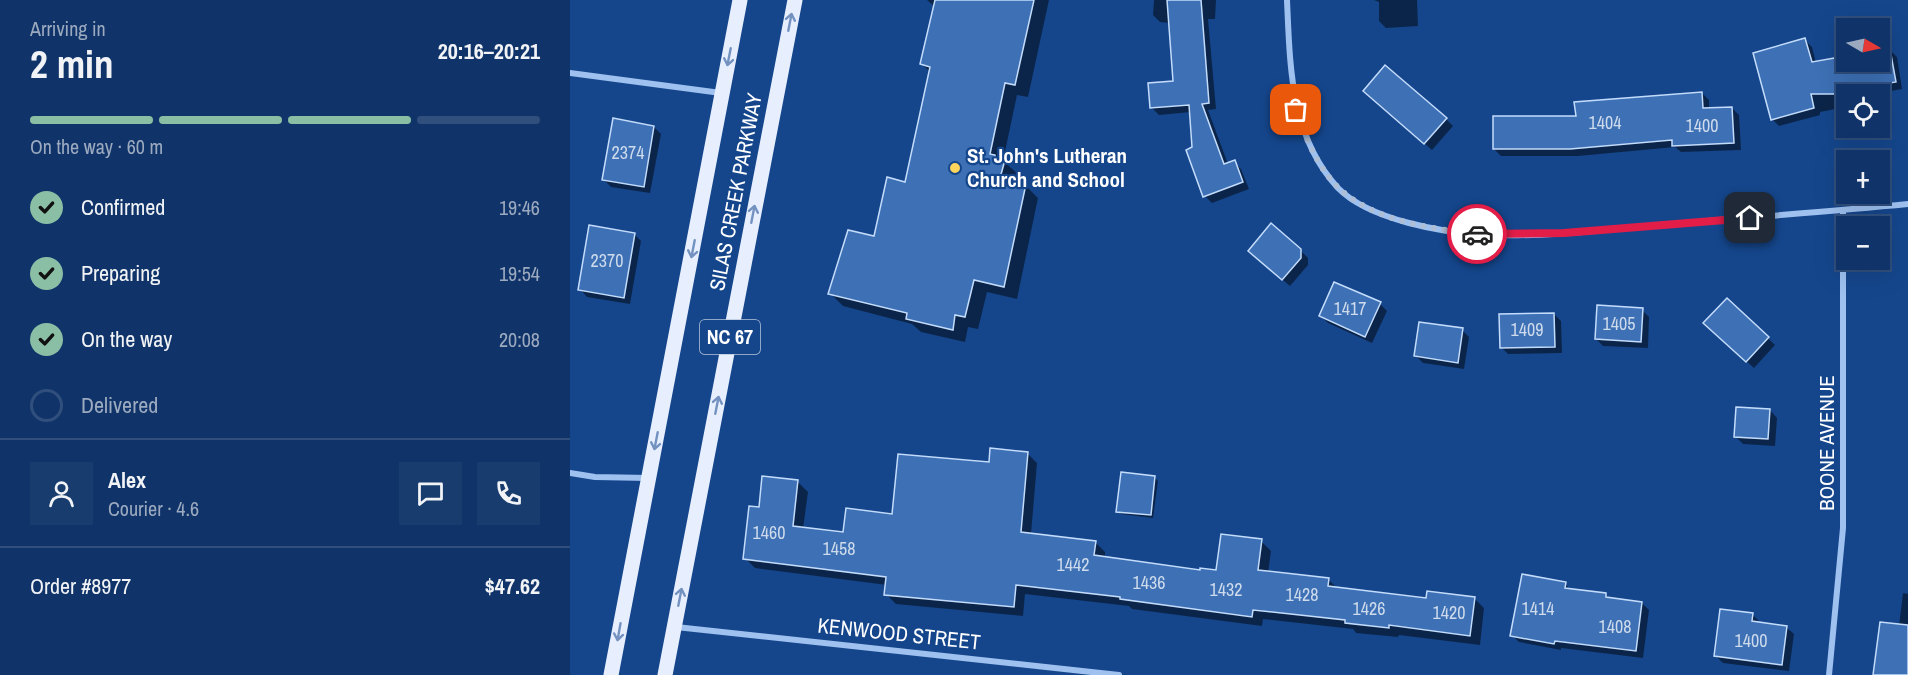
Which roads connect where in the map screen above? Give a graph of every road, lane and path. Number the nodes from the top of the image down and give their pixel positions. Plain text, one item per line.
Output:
1 (740, 0) edge
2 (795, 0) edge
3 (1287, 0) edge
4 (570, 73) edge
5 (723, 93) junction
6 (1908, 204) edge
7 (1843, 210) junction
8 (570, 473) edge
9 (649, 478) junction
10 (674, 627) junction
11 (612, 675) edge
12 (665, 675) edge
13 (1119, 675) edge
14 (1829, 675) edge

1 -> 5 main road, SILAS CREEK PARKWAY / NC 67
10 -> 2 main road, SILAS CREEK PARKWAY / NC 67
3 - 7 street
4 - 5 street
5 -> 9 main road, SILAS CREEK PARKWAY / NC 67
6 - 7 street
7 - 14 street, BOONE AVENUE
8 - 9 street
9 -> 11 main road, SILAS CREEK PARKWAY / NC 67
10 - 12 main road, SILAS CREEK PARKWAY / NC 67
10 - 13 street, KENWOOD STREET

